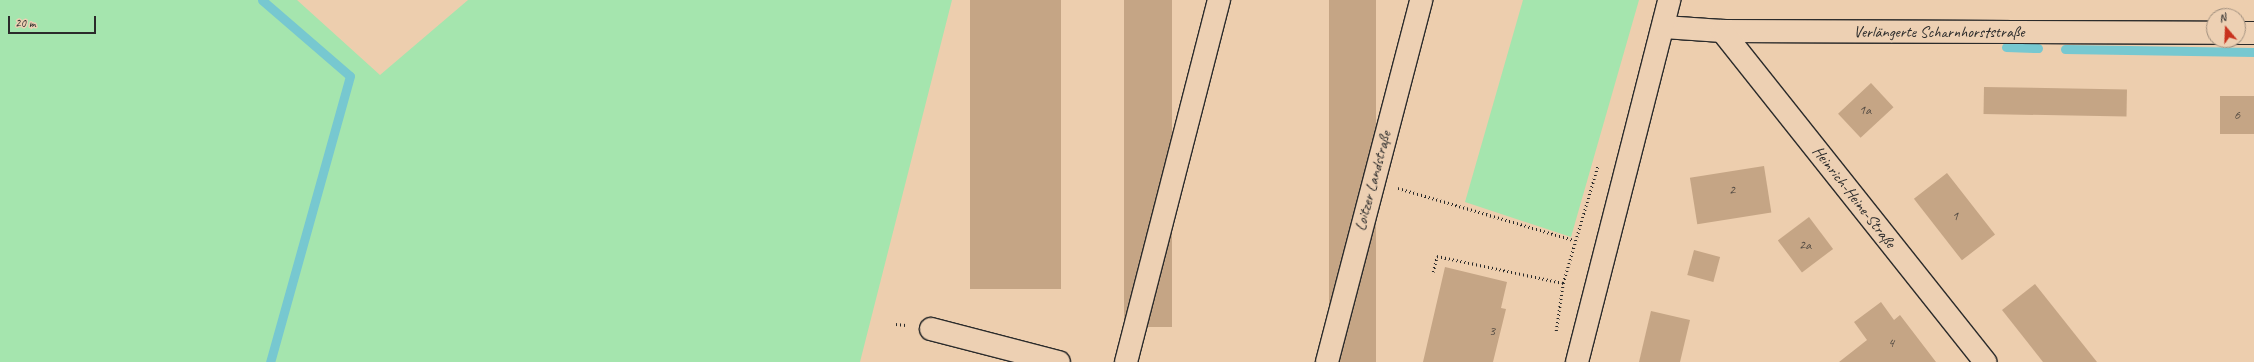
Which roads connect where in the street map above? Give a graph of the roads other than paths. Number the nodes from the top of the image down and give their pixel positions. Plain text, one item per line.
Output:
1 (1219, 0) edge
2 (1421, 0) edge
3 (1669, 0) edge
4 (1664, 27) junction
5 (1722, 31) junction
6 (2206, 33) edge
7 (932, 329) dead end
8 (1059, 362) edge
9 (1126, 362) edge
10 (1327, 362) edge
11 (1578, 362) edge
12 (1985, 362) edge

1 - 9 street
2 - 10 street, Loitzer Landstraße
3 - 4 street
4 - 5 street, Verlängerte Scharnhorststraße
4 - 11 street
5 - 6 street, Verlängerte Scharnhorststraße
5 - 12 street, Heinrich-Heine-Straße
7 - 8 street

